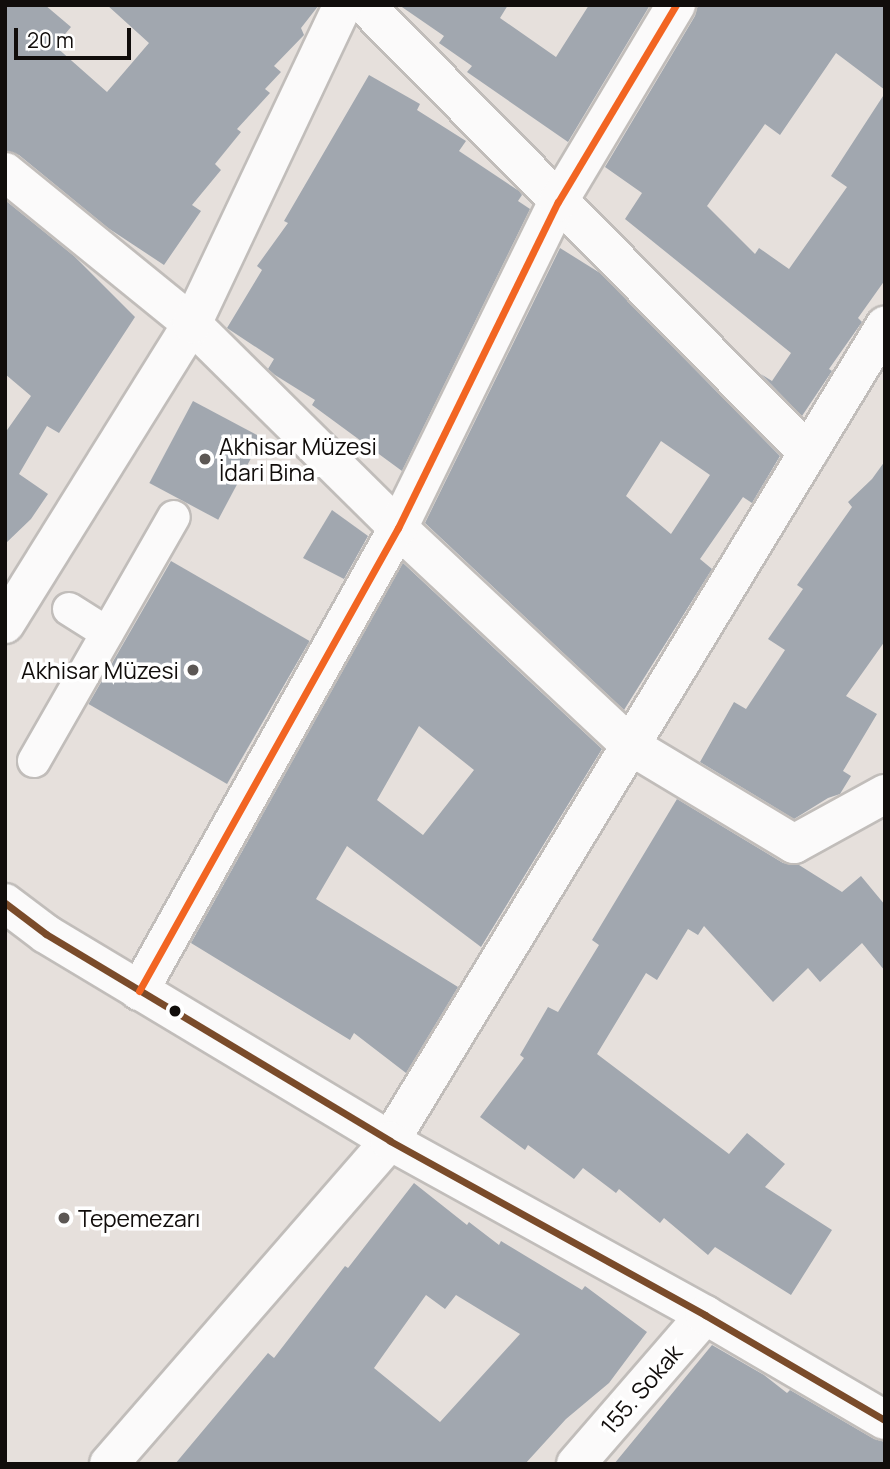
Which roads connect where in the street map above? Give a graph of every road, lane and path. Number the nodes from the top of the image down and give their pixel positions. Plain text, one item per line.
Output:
1 (343, 5) edge
2 (365, 5) edge
3 (676, 5) edge
4 (5, 172) edge
5 (558, 202) junction
6 (192, 324) junction
7 (885, 326) edge
8 (808, 453) junction
9 (174, 517) dead end
10 (398, 528) junction
11 (69, 609) dead end
12 (5, 624) edge
13 (107, 633) junction
14 (631, 746) junction
15 (34, 761) dead end
16 (885, 794) edge
17 (5, 903) edge
18 (139, 991) junction
19 (390, 1141) junction
20 (705, 1315) junction
21 (885, 1420) edge
22 (109, 1464) edge
23 (576, 1464) edge

1 - 6 street
2 - 5 street
3 - 5 street
4 - 6 street
5 - 8 street
5 - 10 street
6 - 10 street
6 - 12 street
7 - 8 street
8 - 14 street
9 - 13 street
10 - 14 street
10 - 18 street
11 - 13 street
13 - 15 street
14 - 16 street
14 - 19 street
17 - 18 street
18 - 19 street
19 - 20 street
19 - 22 street
20 - 21 street
20 - 23 street, 155. Sokak

